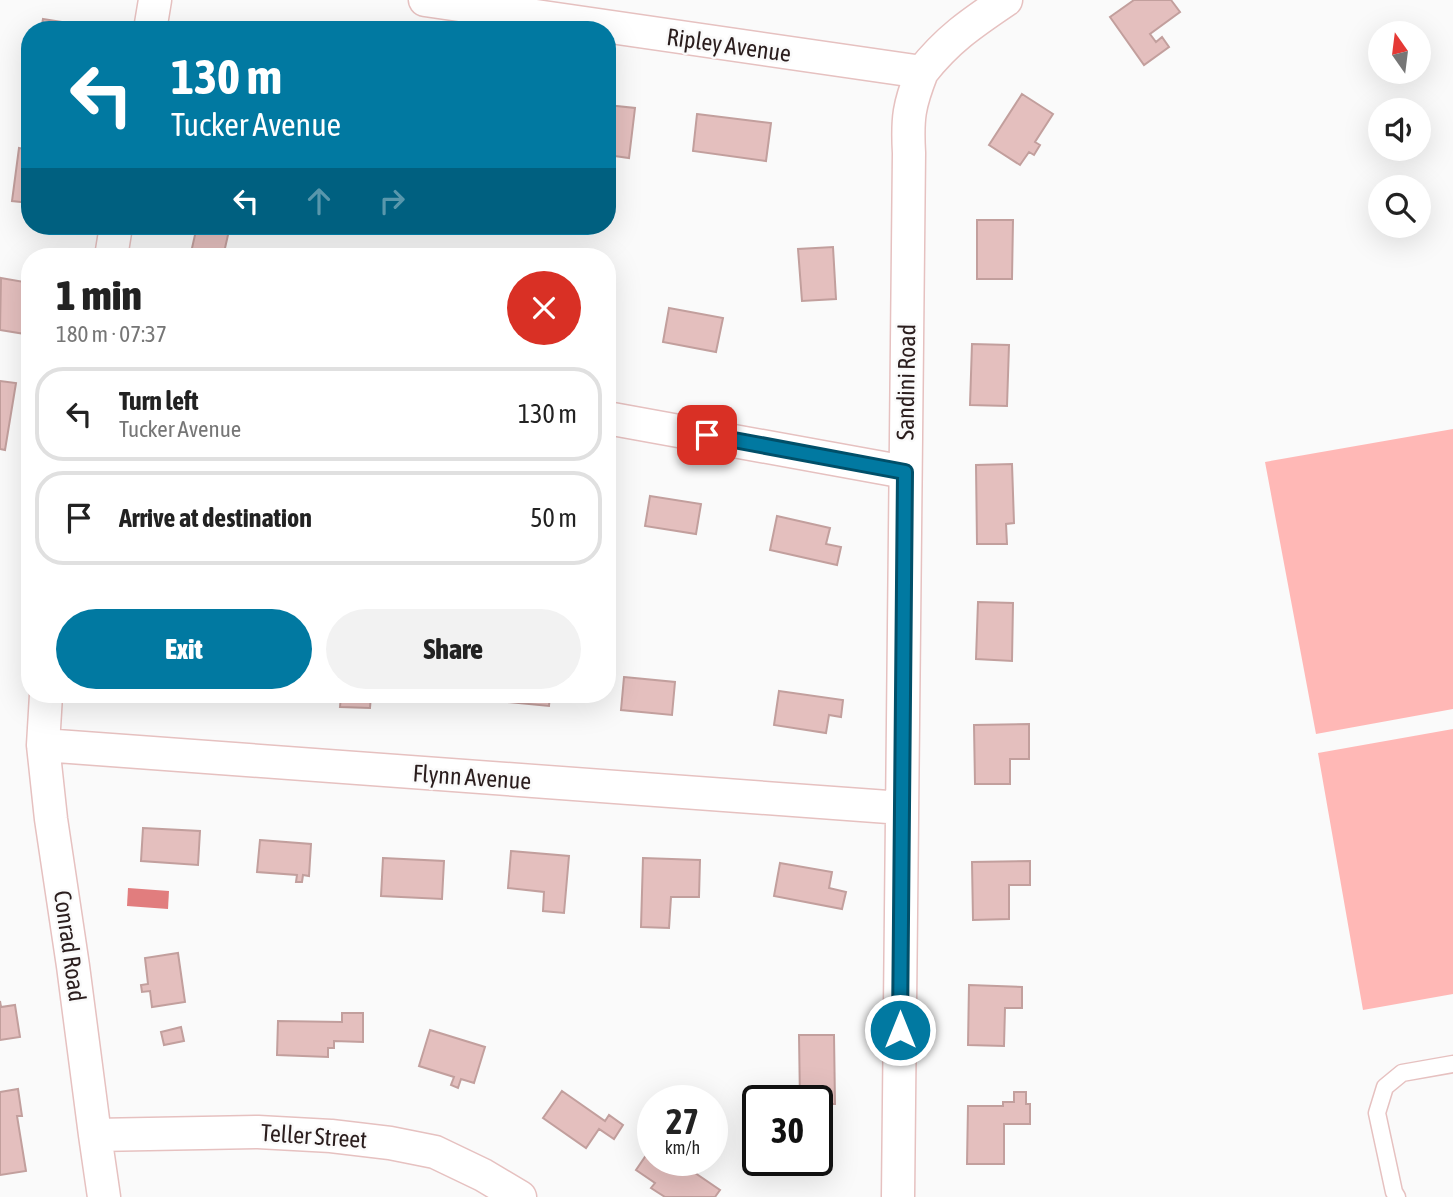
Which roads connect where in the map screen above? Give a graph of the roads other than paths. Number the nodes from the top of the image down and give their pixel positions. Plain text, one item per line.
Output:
1 (155, 0) edge
2 (425, 0) edge
3 (1006, 0) edge
4 (518, 7) edge
5 (152, 21) edge
6 (605, 21) edge
7 (616, 23) edge
8 (922, 72) junction
9 (616, 420) edge
10 (905, 472) junction
11 (46, 703) edge
12 (43, 745) junction
13 (902, 808) junction
14 (1453, 1064) edge
15 (94, 1135) junction
16 (104, 1197) edge
17 (520, 1197) edge
18 (898, 1197) edge
19 (1397, 1197) edge

1 - 5 street
2 - 4 street, Ripley Avenue
3 - 8 street
4 - 6 street, Ripley Avenue
7 - 8 street, Ripley Avenue
8 - 10 street, Sandini Road
9 - 10 street
10 - 13 street, Sandini Road
11 - 12 street, Conrad Road
12 - 13 street, Flynn Avenue
12 - 15 street, Conrad Road
13 - 18 street, Sandini Road
14 - 19 lane
15 - 16 street, Conrad Road
15 - 17 street, Teller Street

